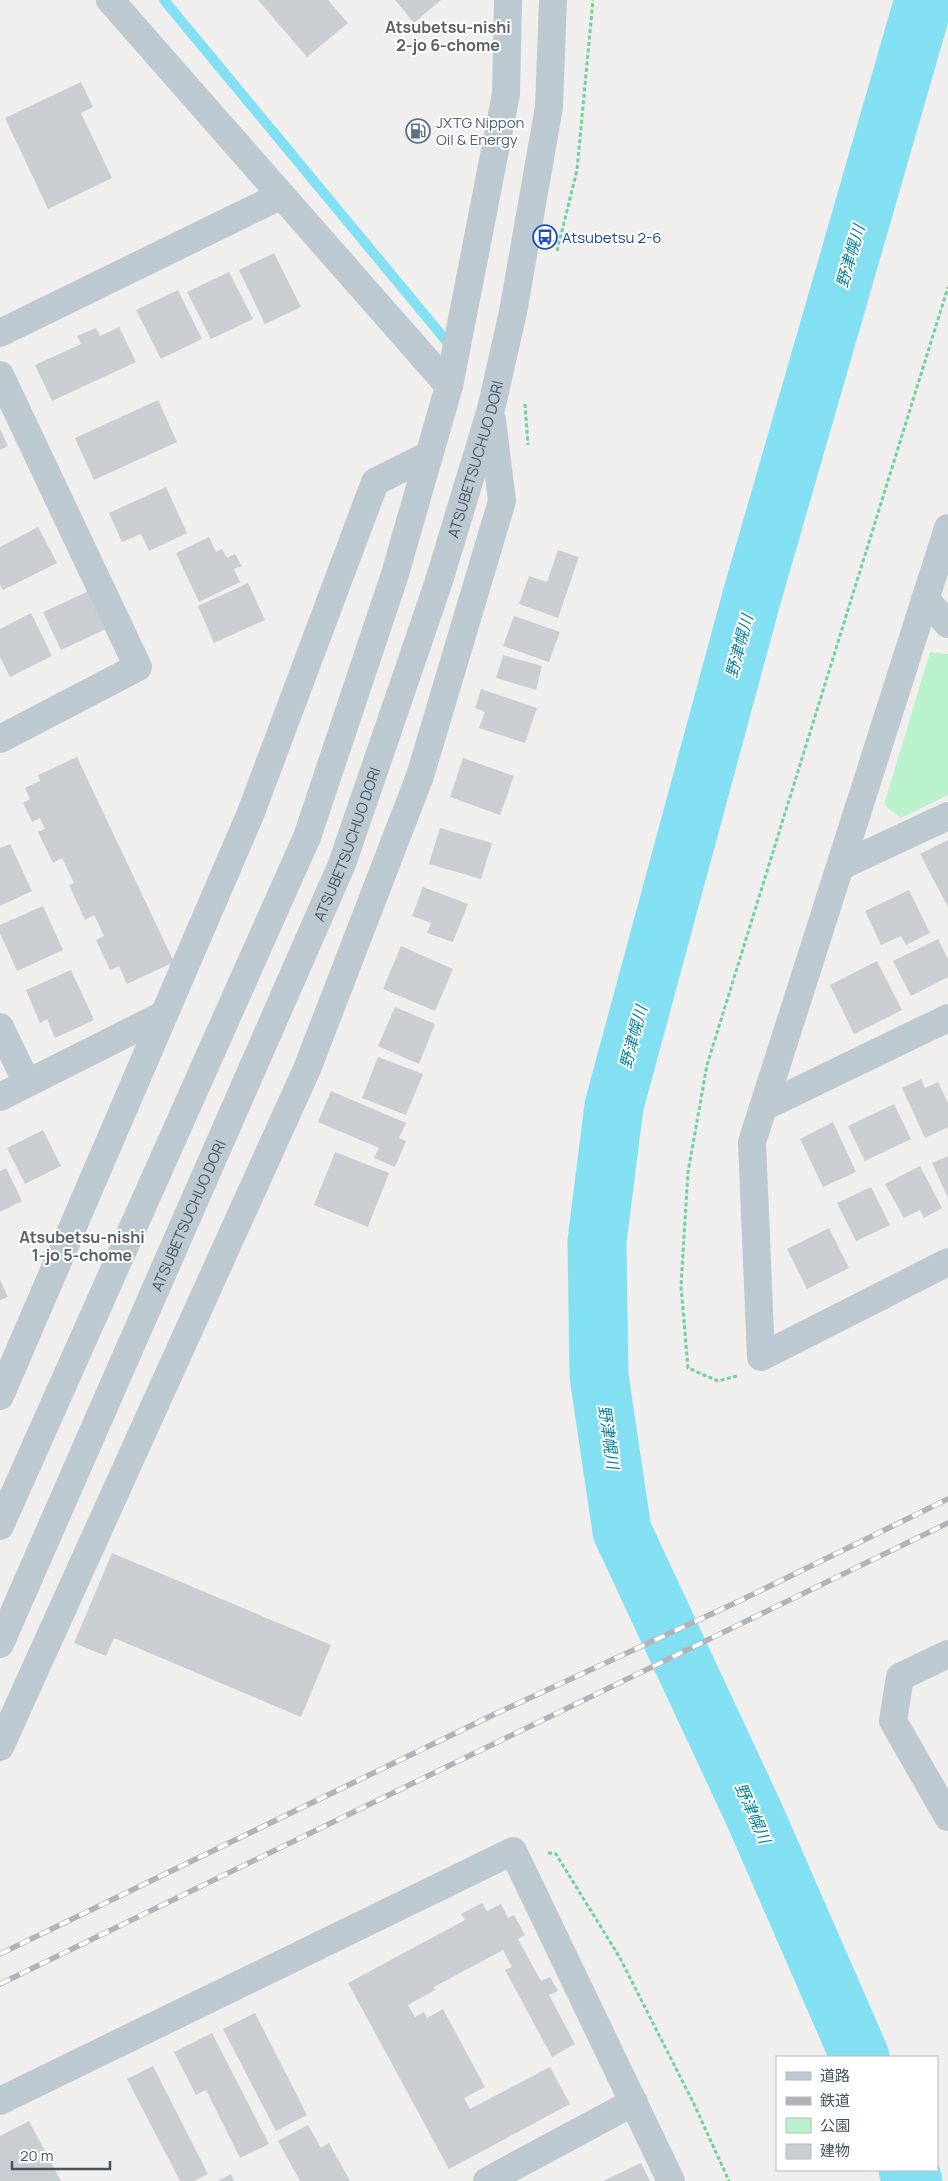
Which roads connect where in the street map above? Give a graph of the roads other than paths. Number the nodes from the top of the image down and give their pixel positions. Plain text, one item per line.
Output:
1 (110, 0) edge
2 (508, 0) edge
3 (553, 0) edge
4 (280, 196) junction
5 (0, 334) edge
6 (0, 375) edge
7 (449, 386) junction
8 (491, 409) junction
9 (429, 455) junction
10 (948, 528) edge
11 (925, 600) junction
12 (948, 624) edge
13 (0, 738) edge
14 (948, 816) edge
15 (841, 866) junction
16 (163, 1015) junction
17 (948, 1018) edge
18 (0, 1027) edge
19 (27, 1083) junction
20 (0, 1096) edge
21 (764, 1107) junction
22 (948, 1262) edge
23 (0, 1396) edge
24 (0, 1526) edge
25 (0, 1644) edge
26 (948, 1654) edge
27 (0, 1747) edge
28 (948, 1817) edge
29 (0, 2101) edge
30 (634, 2102) junction
31 (486, 2181) edge
32 (671, 2181) edge

1 - 4 street
2 - 7 street
3 - 8 street, ATSUBETSUCHUO DORI
4 - 5 street
4 - 7 street
6 - 13 street
7 - 9 street
8 - 25 street, ATSUBETSUCHUO DORI
8 - 27 street
9 - 16 street
9 - 24 street
10 - 11 street
11 - 12 street
11 - 15 street
14 - 15 street
15 - 21 street
16 - 19 street
16 - 23 street
17 - 21 street
18 - 19 street
19 - 20 street
21 - 22 street
26 - 28 street
29 - 30 street
30 - 31 street
30 - 32 street

